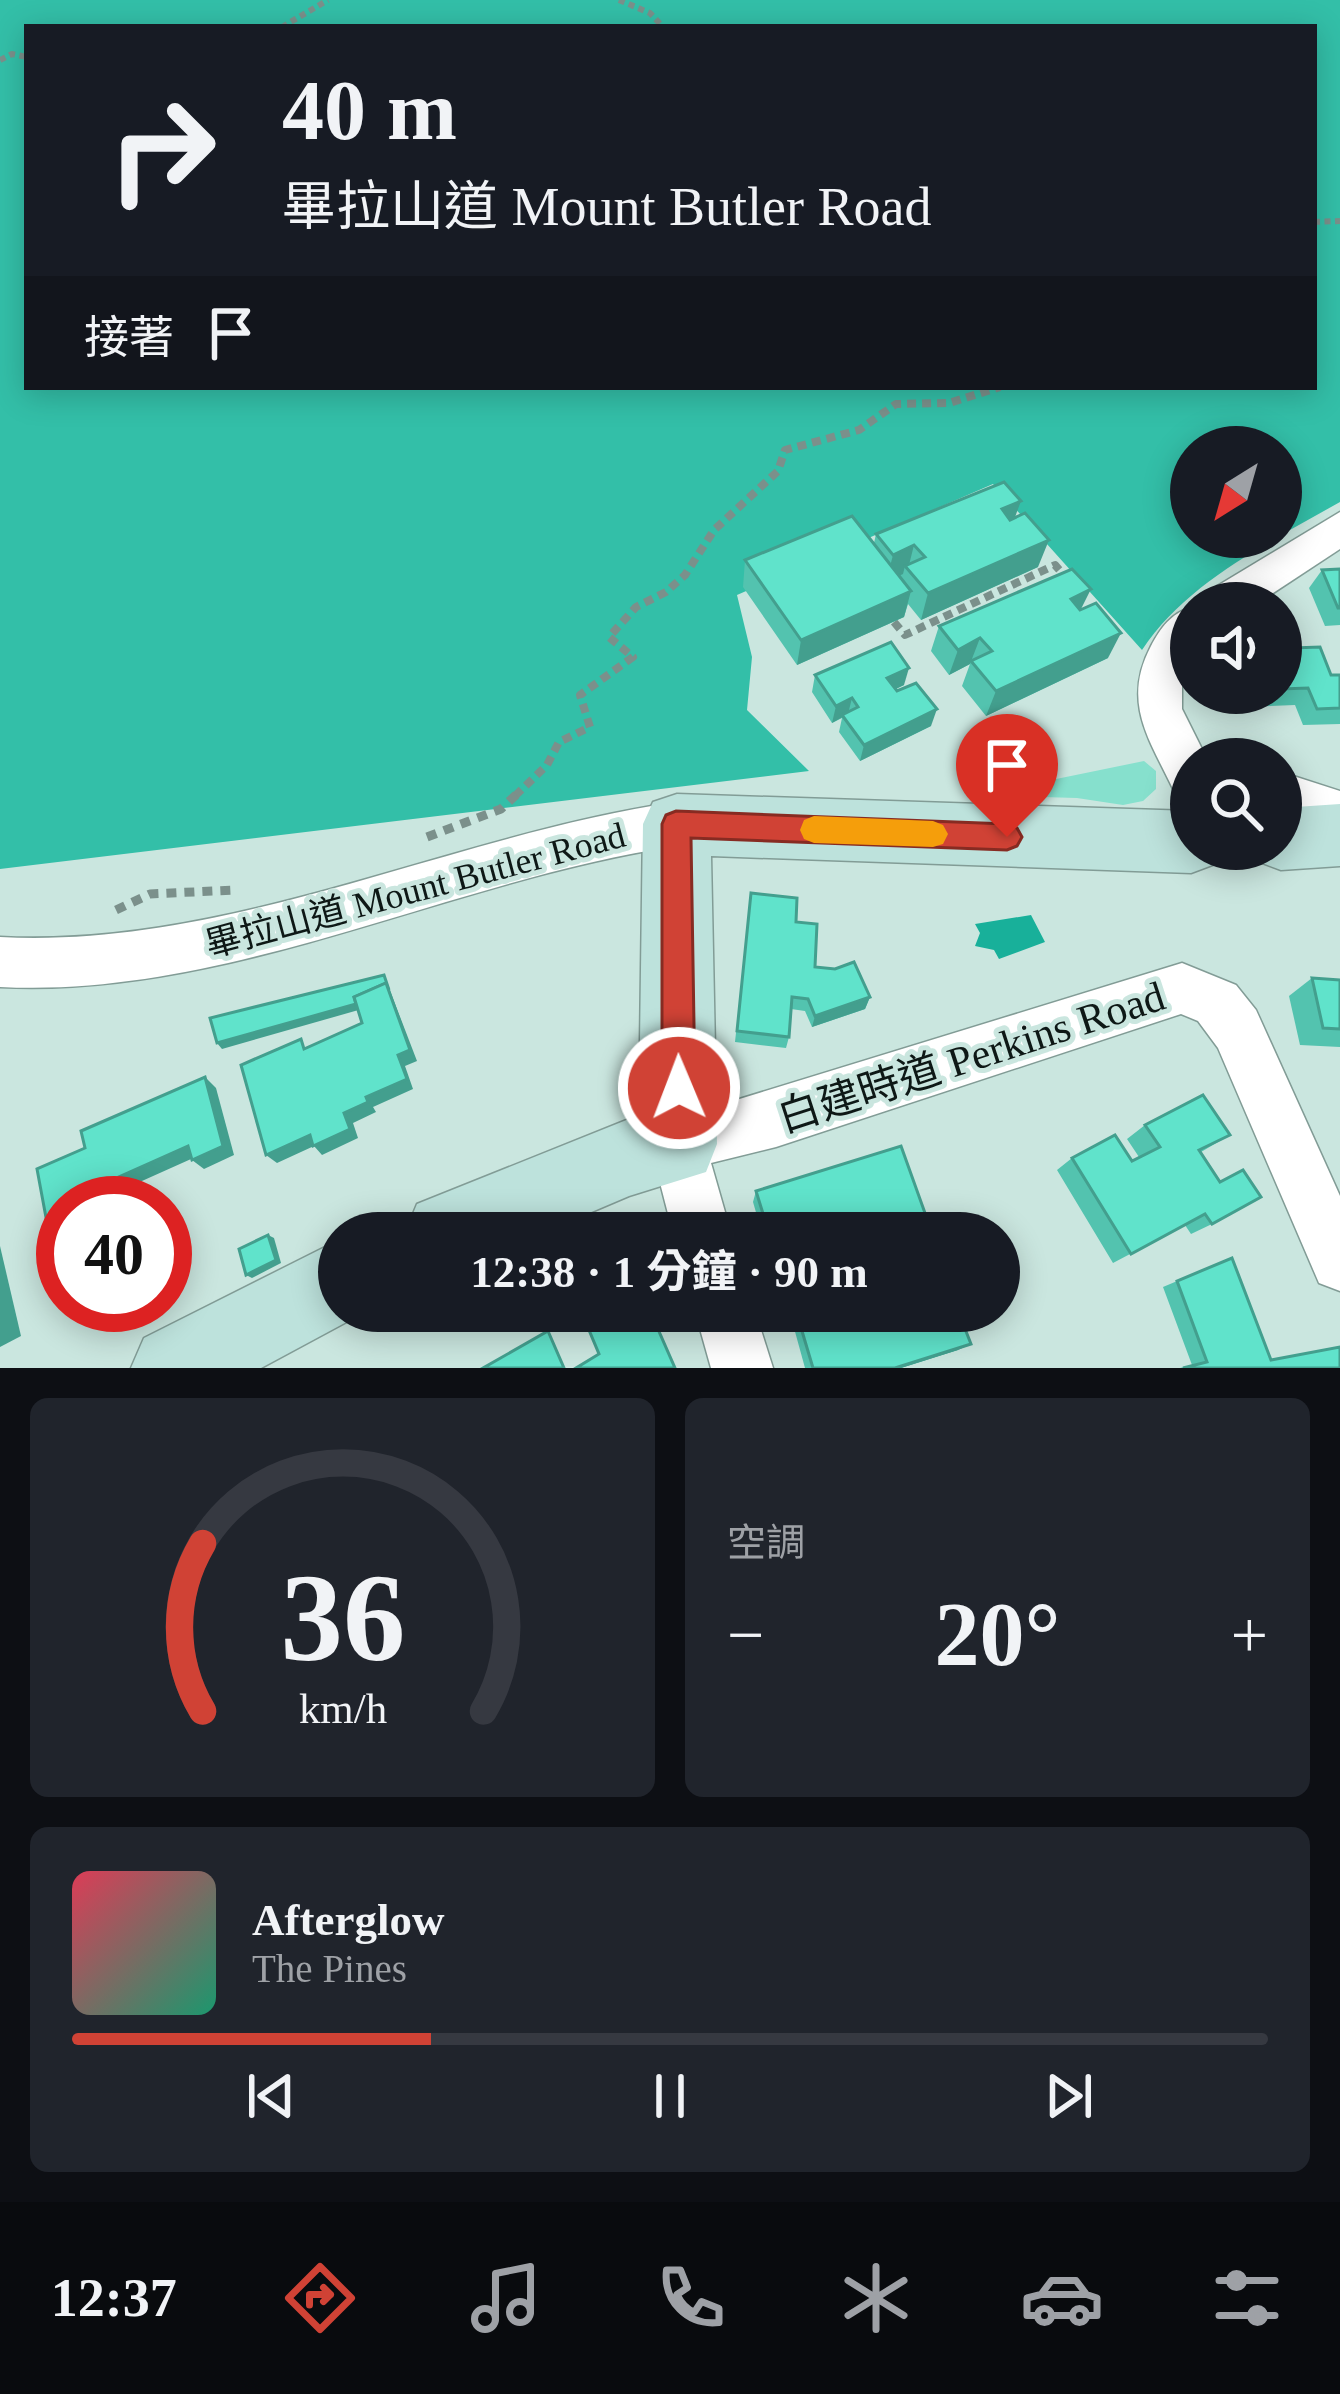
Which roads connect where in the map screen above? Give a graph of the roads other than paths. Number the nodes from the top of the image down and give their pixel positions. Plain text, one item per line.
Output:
1 (1340, 528) edge
2 (1256, 582) edge
3 (1170, 650) edge
4 (1173, 738) edge
5 (1302, 800) edge
6 (1340, 813) edge
7 (676, 824) junction
8 (1340, 835) edge
9 (1302, 838) edge
10 (1170, 841) edge
11 (0, 962) edge
12 (677, 1144) junction
13 (1328, 1204) edge
14 (496, 1212) edge
15 (696, 1212) edge
16 (1340, 1262) edge
17 (318, 1292) edge
18 (731, 1332) edge
19 (173, 1368) edge
20 (742, 1368) edge

1 - 2 street
3 - 4 street
5 - 6 street
7 - 10 street, 畢拉山道 Mount Butler Road
7 - 11 street, 畢拉山道 Mount Butler Road
7 - 12 street
8 - 9 street
12 - 13 street, 白建時道 Perkins Road
12 - 14 street, 白建時道 Perkins Road
12 - 15 street
13 - 16 street
17 - 19 street
18 - 20 street

